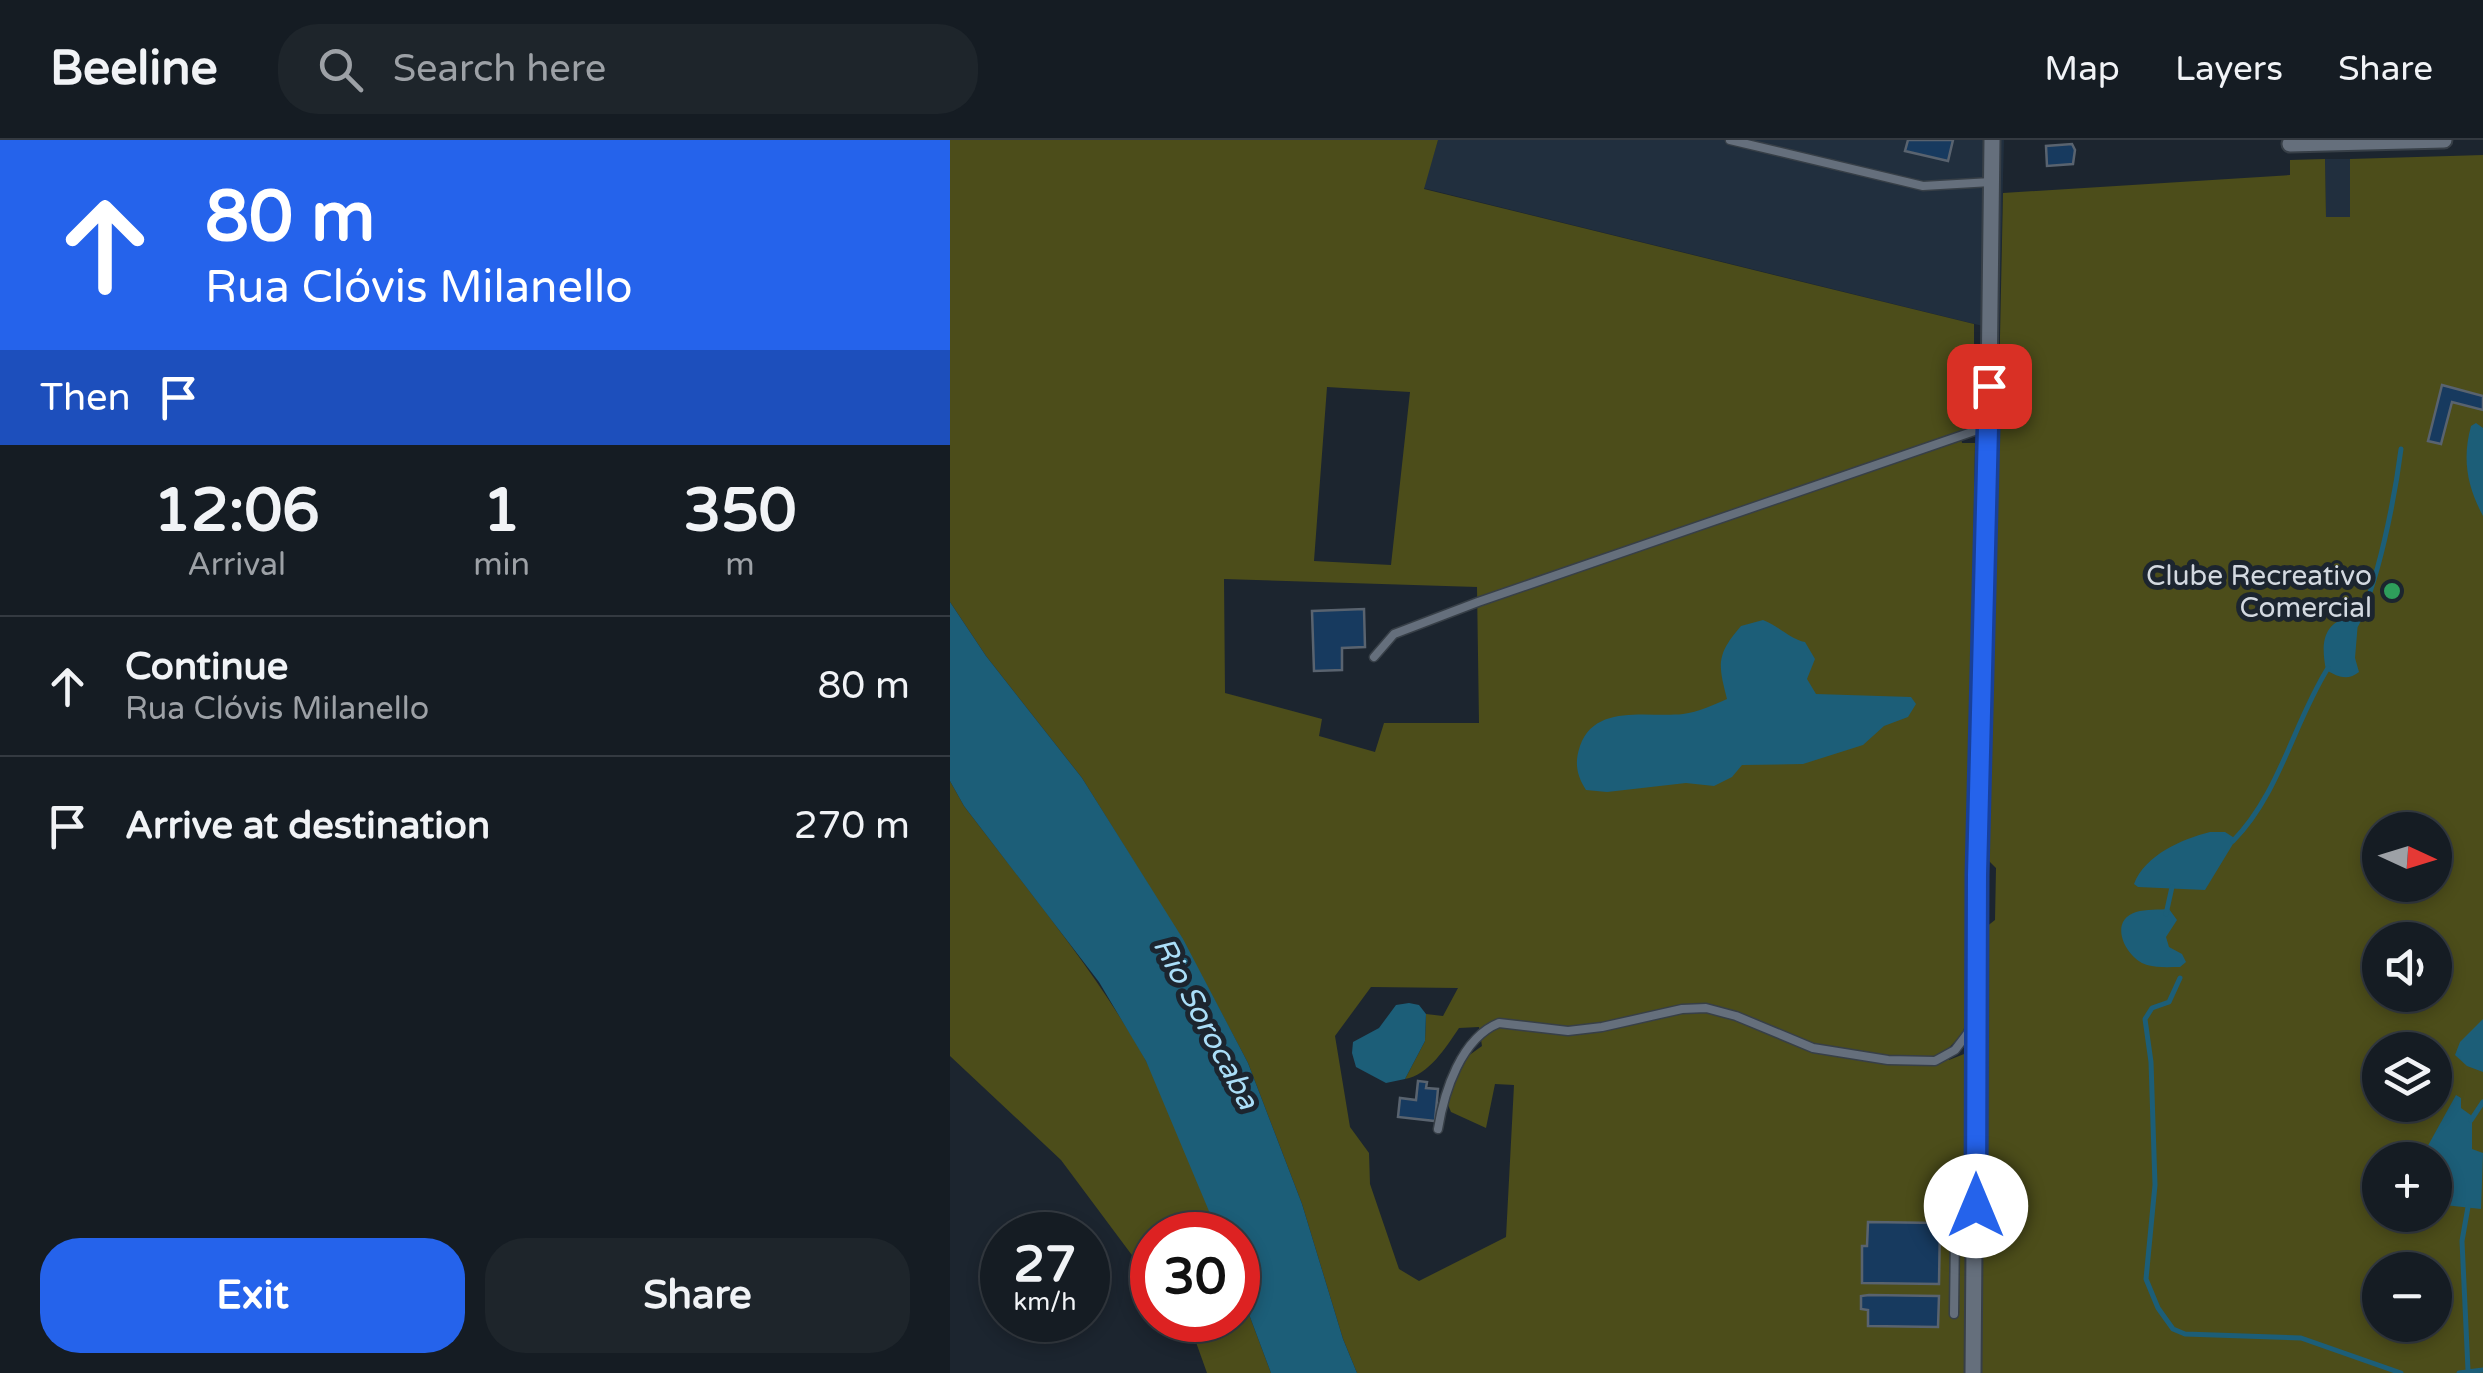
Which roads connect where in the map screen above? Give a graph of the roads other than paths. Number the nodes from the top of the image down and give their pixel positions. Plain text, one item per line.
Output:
1 (1730, 140) edge
2 (1992, 140) edge
3 (2444, 140) edge
4 (2290, 144) dead end
5 (1991, 182) junction
6 (1988, 426) junction
7 (1374, 658) dead end
8 (1977, 1022) junction
9 (1438, 1129) dead end
10 (1976, 1176) junction
11 (1954, 1314) dead end
12 (1973, 1373) edge

1 - 5 lane
2 - 5 street
3 - 4 street
5 - 6 street
6 - 7 lane
6 - 8 street
8 - 9 lane
8 - 10 street
10 - 11 lane
10 - 12 street

